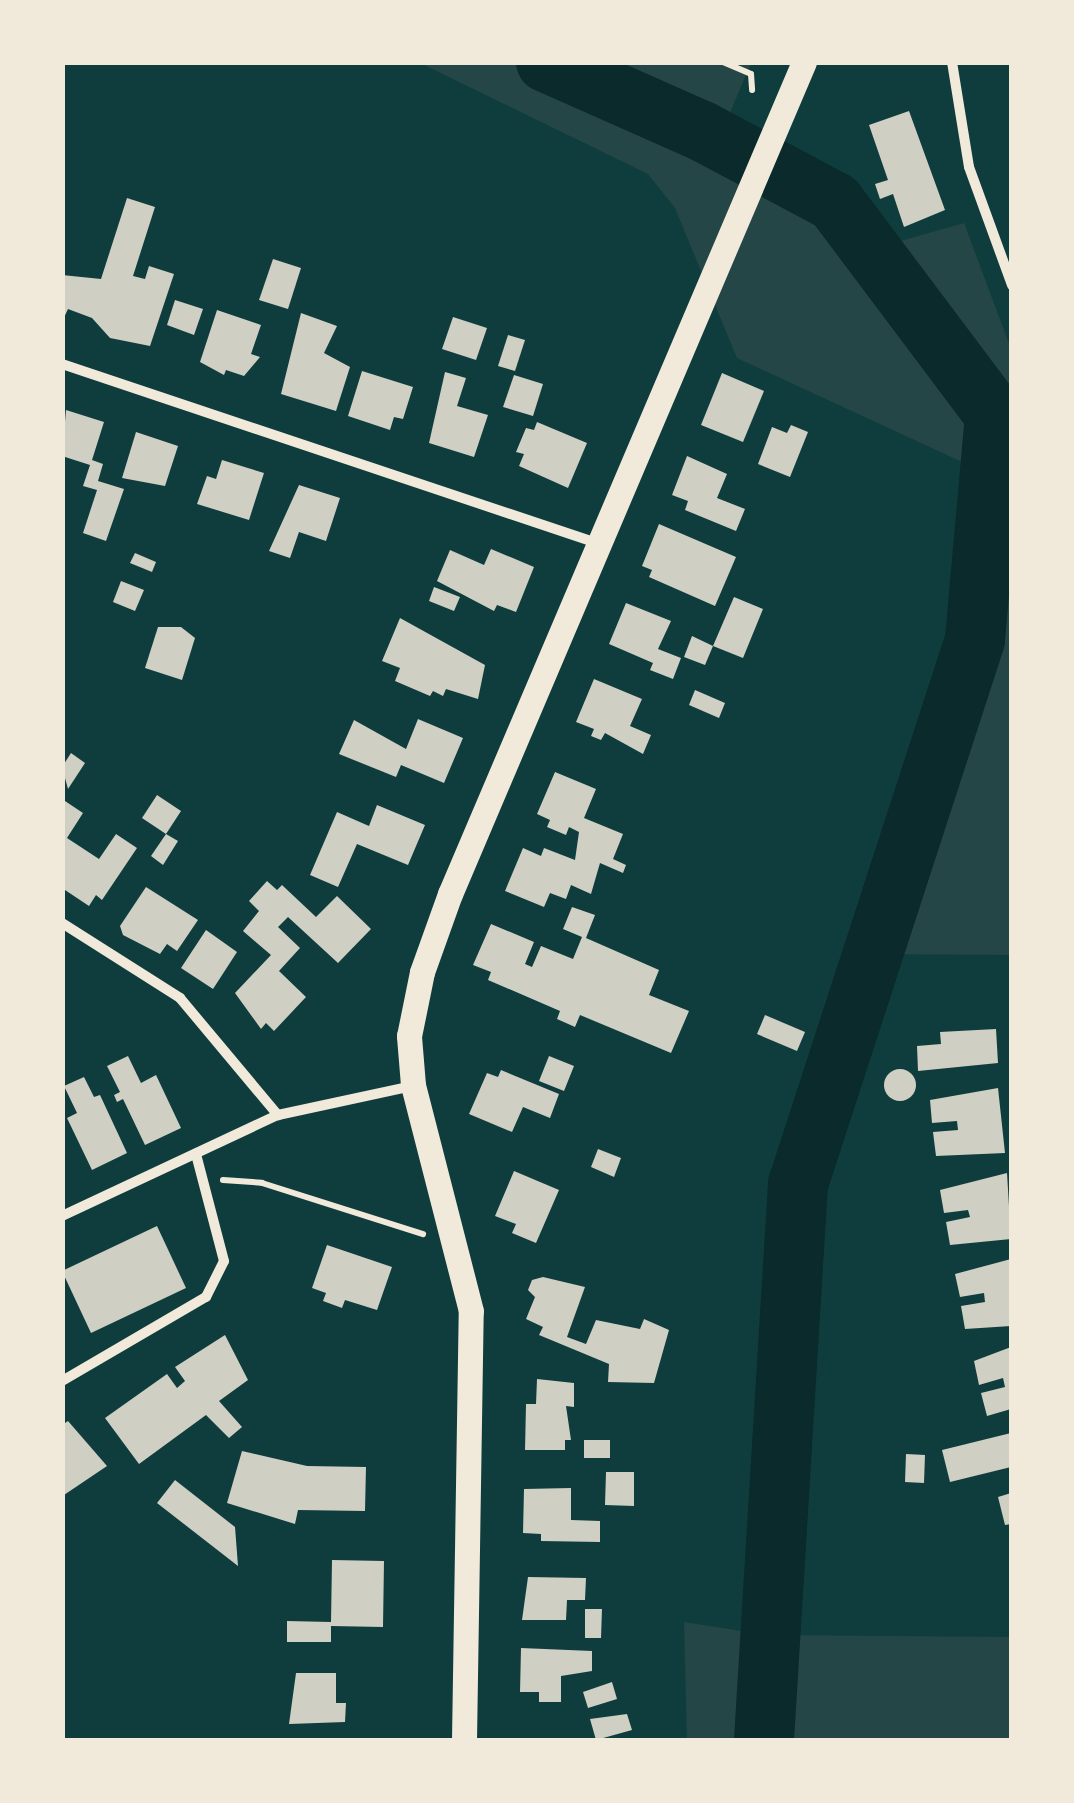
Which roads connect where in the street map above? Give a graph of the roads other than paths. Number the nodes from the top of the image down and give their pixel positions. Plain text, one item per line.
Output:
1 (804, 62) edge
2 (952, 62) edge
3 (1012, 286) edge
4 (62, 364) edge
5 (598, 543) junction
6 (62, 923) edge
7 (413, 1085) junction
8 (278, 1115) junction
9 (196, 1154) junction
10 (62, 1216) edge
11 (62, 1381) edge
12 (464, 1740) edge

1 - 5 main road
2 - 3 street
4 - 5 street
5 - 7 main road
6 - 8 street
7 - 8 street
7 - 12 main road
8 - 9 street
9 - 10 street
9 - 11 street

